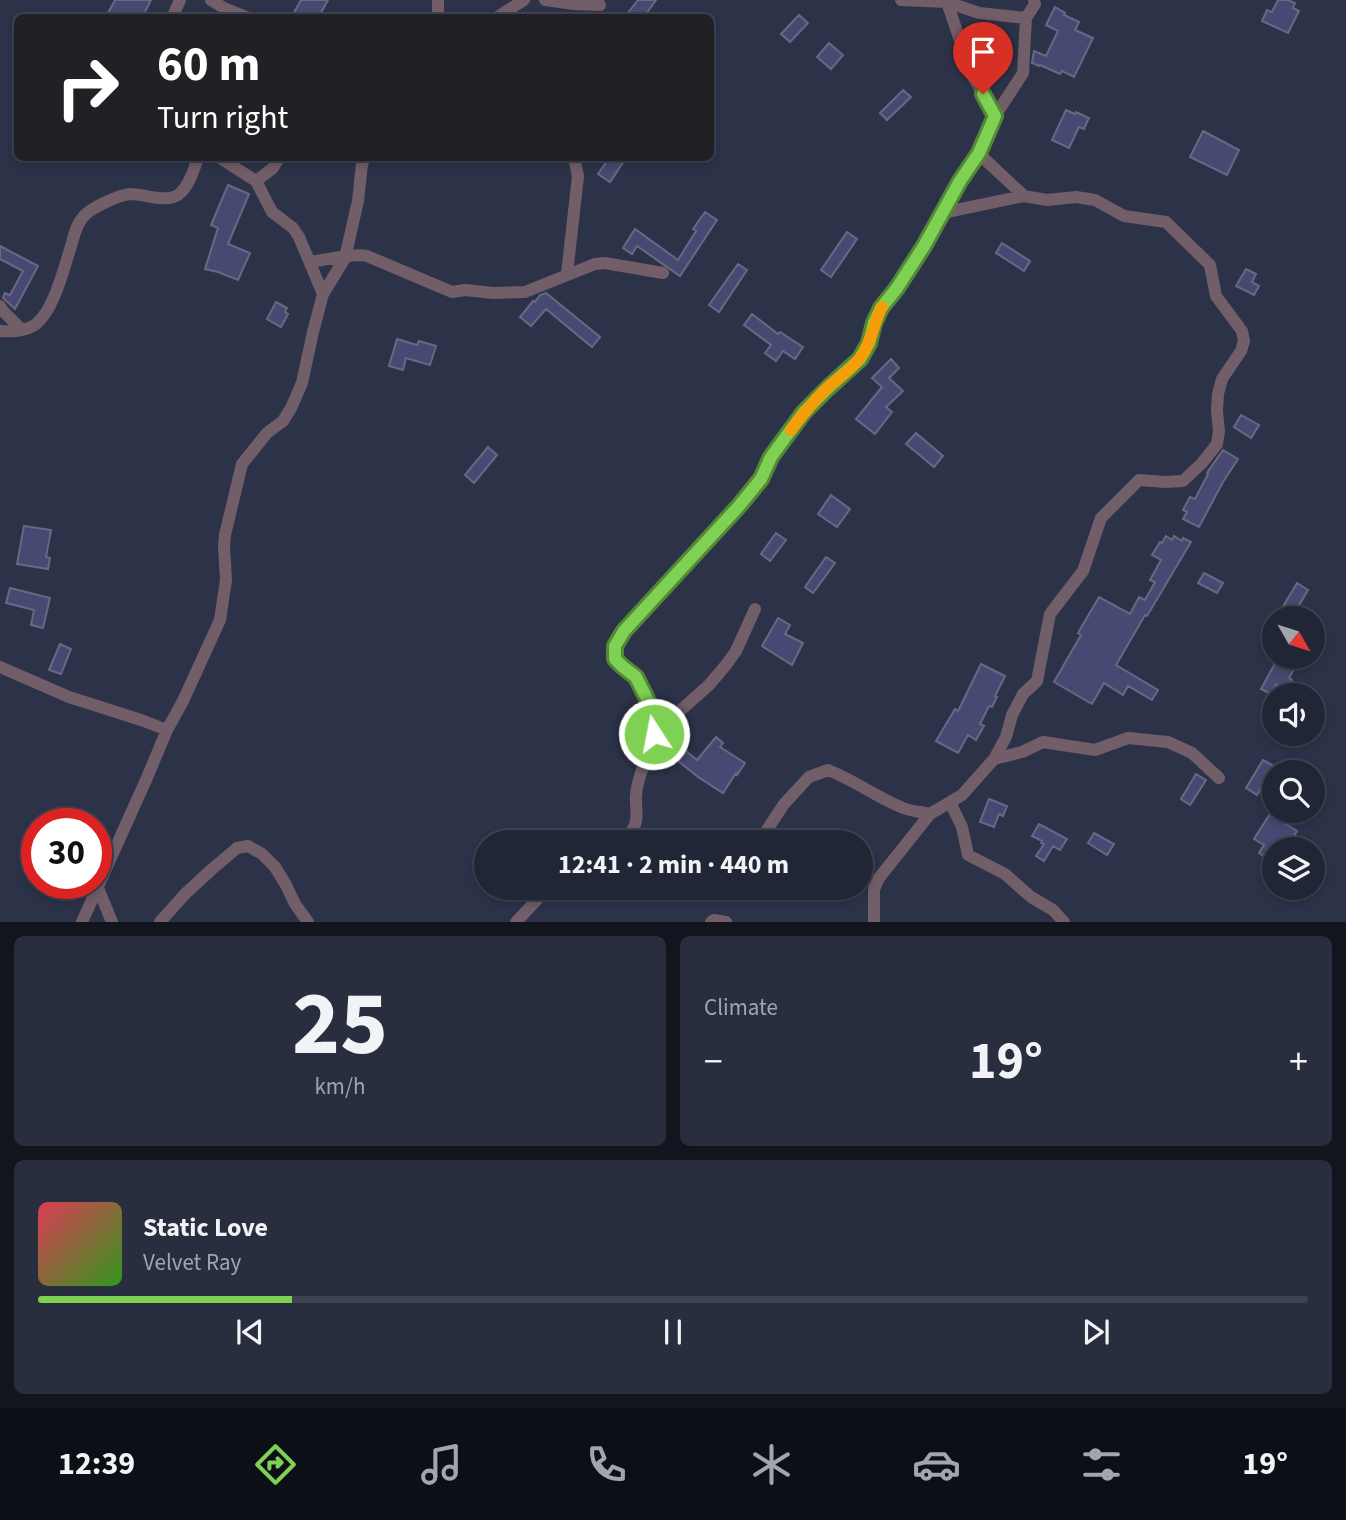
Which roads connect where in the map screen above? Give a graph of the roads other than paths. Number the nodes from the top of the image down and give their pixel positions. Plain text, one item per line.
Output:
1 (211, 0) edge
2 (524, 0) edge
3 (545, 0) edge
4 (901, 0) edge
5 (1034, 0) edge
6 (947, 2) edge
7 (600, 8) edge
8 (239, 14) edge
9 (502, 14) edge
10 (1027, 18) junction
11 (995, 116) junction
12 (979, 153) junction
13 (197, 161) edge
14 (225, 161) edge
15 (277, 161) edge
16 (364, 161) edge
17 (576, 161) edge
18 (256, 181) junction
19 (1024, 196) junction
20 (942, 213) junction
21 (345, 258) junction
22 (310, 262) junction
23 (663, 273) dead end
24 (567, 275) junction
25 (323, 294) junction
26 (1, 311) edge
27 (22, 330) junction
28 (0, 331) edge
29 (755, 609) dead end
30 (0, 667) edge
31 (167, 730) junction
32 (654, 734) junction
33 (994, 759) junction
34 (1219, 778) dead end
35 (950, 802) junction
36 (930, 814) junction
37 (632, 830) edge
38 (767, 830) edge
39 (112, 856) edge
40 (93, 899) edge
41 (103, 899) edge
42 (537, 900) edge
43 (82, 922) edge
44 (112, 922) edge
45 (160, 922) edge
46 (307, 922) edge
47 (516, 922) edge
48 (711, 922) edge
49 (726, 922) edge
50 (874, 922) edge
51 (1064, 922) edge

1 - 8 street
2 - 9 street
3 - 7 street
4 - 6 street
5 - 10 street
6 - 10 street
6 - 11 street
10 - 11 street
11 - 12 street
12 - 19 street
12 - 20 street
13 - 27 street
14 - 18 street
15 - 18 street
16 - 21 street
17 - 24 street
18 - 22 street
19 - 20 street
19 - 33 street
20 - 32 street
21 - 22 street
21 - 24 street
21 - 25 street
22 - 25 street
23 - 24 street
25 - 31 street
26 - 27 street
27 - 28 street
29 - 32 street
30 - 31 street
31 - 39 street
32 - 37 street
33 - 34 street
33 - 35 street
35 - 36 street
35 - 51 street
36 - 38 street
36 - 50 street
40 - 43 street
41 - 44 street
42 - 47 street
45 - 46 street
48 - 49 street

